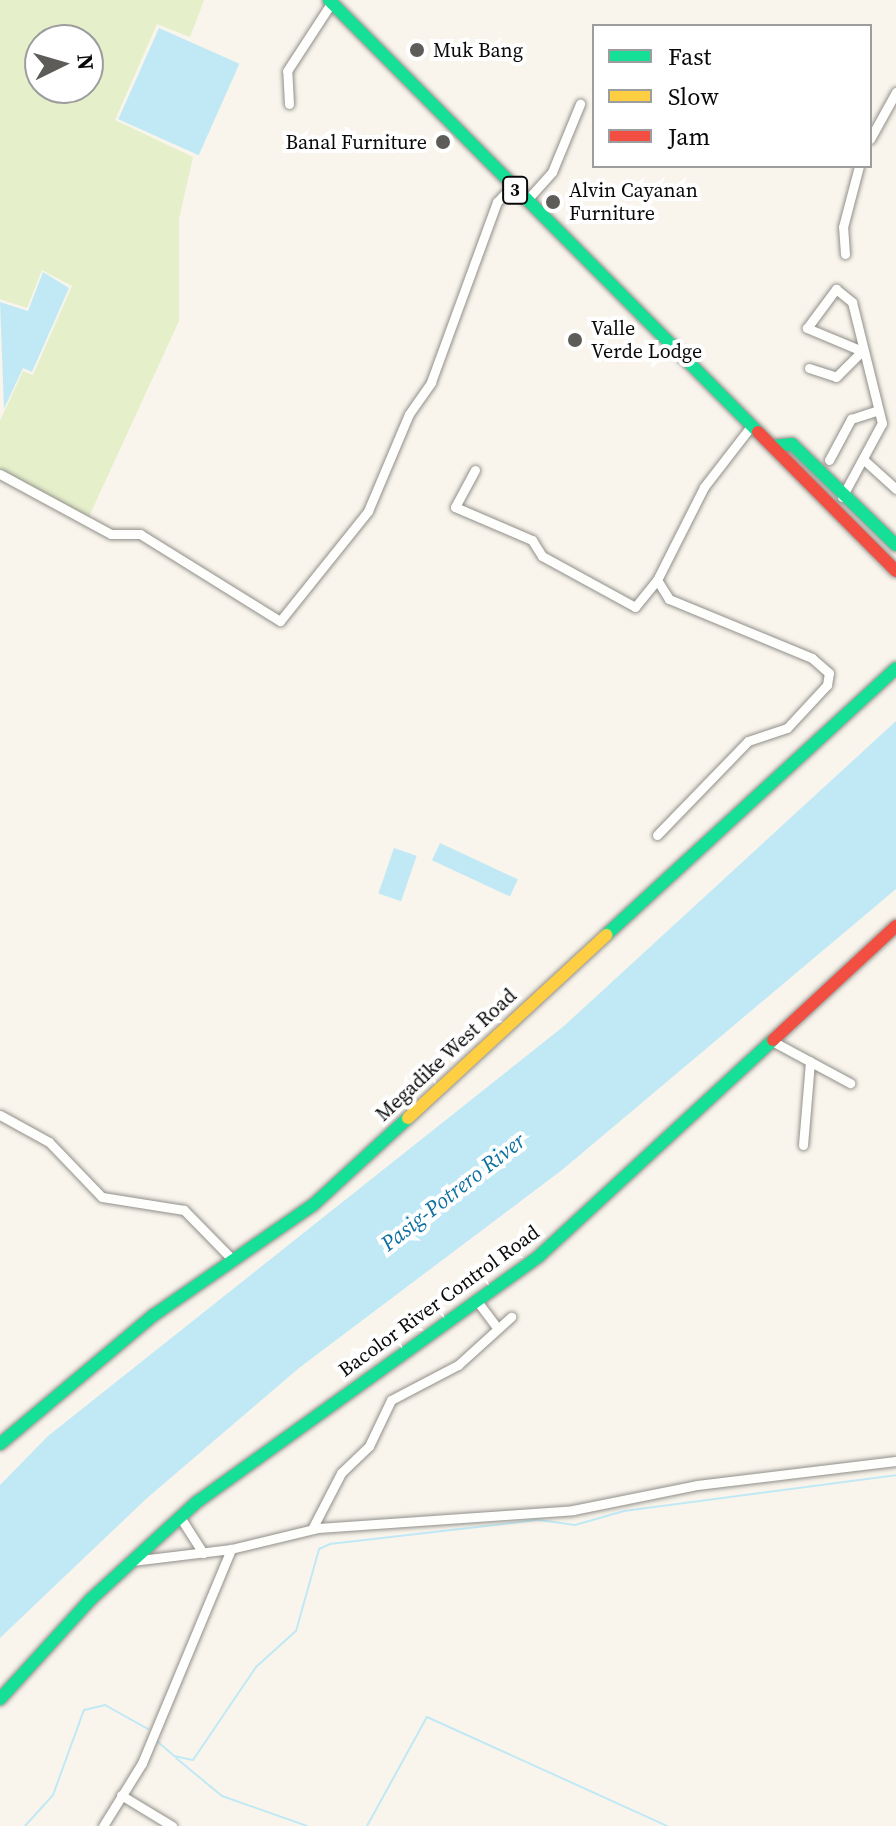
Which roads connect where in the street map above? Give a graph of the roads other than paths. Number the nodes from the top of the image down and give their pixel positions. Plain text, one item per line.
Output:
1 (330, 1) edge
2 (896, 92) edge
3 (289, 104) dead end
4 (580, 104) dead end
5 (874, 118) edge
6 (858, 168) edge
7 (512, 186) junction
8 (526, 201) junction
9 (845, 254) dead end
10 (862, 351) junction
11 (809, 368) dead end
12 (878, 410) junction
13 (752, 425) junction
14 (773, 446) junction
15 (829, 460) dead end
16 (864, 460) junction
17 (475, 470) dead end
18 (0, 474) edge
19 (896, 489) edge
20 (842, 497) junction
21 (896, 545) edge
22 (896, 571) edge
23 (657, 580) junction
24 (896, 668) edge
25 (657, 835) dead end
26 (896, 926) edge
27 (772, 1041) junction
28 (810, 1061) junction
29 (850, 1083) dead end
30 (0, 1115) edge
31 (803, 1145) dead end
32 (233, 1260) junction
33 (477, 1301) junction
34 (511, 1317) dead end
35 (497, 1328) junction
36 (0, 1444) edge
37 (896, 1461) edge
38 (180, 1517) junction
39 (309, 1531) junction
40 (231, 1549) junction
41 (203, 1553) junction
42 (130, 1561) junction
43 (0, 1699) edge
44 (121, 1795) junction
45 (103, 1826) edge
46 (172, 1826) edge

1 - 3 street
1 - 7 main road, 3
2 - 5 street
4 - 8 street
6 - 9 street
7 - 8 main road, 3
7 - 18 street
8 - 13 main road, 3
10 - 10 street
10 - 11 street
10 - 12 street
12 - 15 street
12 - 16 street
13 - 14 main road, 3
13 - 23 street
14 - 20 main road
14 - 22 main road, 3
16 - 19 street
16 - 20 street
17 - 23 street
20 - 21 main road
23 - 25 street
24 - 32 main road, Megadike West Road
26 - 27 main road, Bacolor River Control Road
27 - 28 street
27 - 33 main road, Bacolor River Control Road
28 - 29 street
28 - 31 street
30 - 32 street
32 - 36 main road, Megadike West Road
33 - 35 street
33 - 38 main road, Bacolor River Control Road
34 - 35 street
35 - 39 street
37 - 39 street
38 - 41 street
38 - 42 main road, Bacolor River Control Road
39 - 40 street
40 - 41 street
40 - 44 street
41 - 42 street
42 - 43 main road, Bacolor River Control Road
44 - 45 street
44 - 46 street

